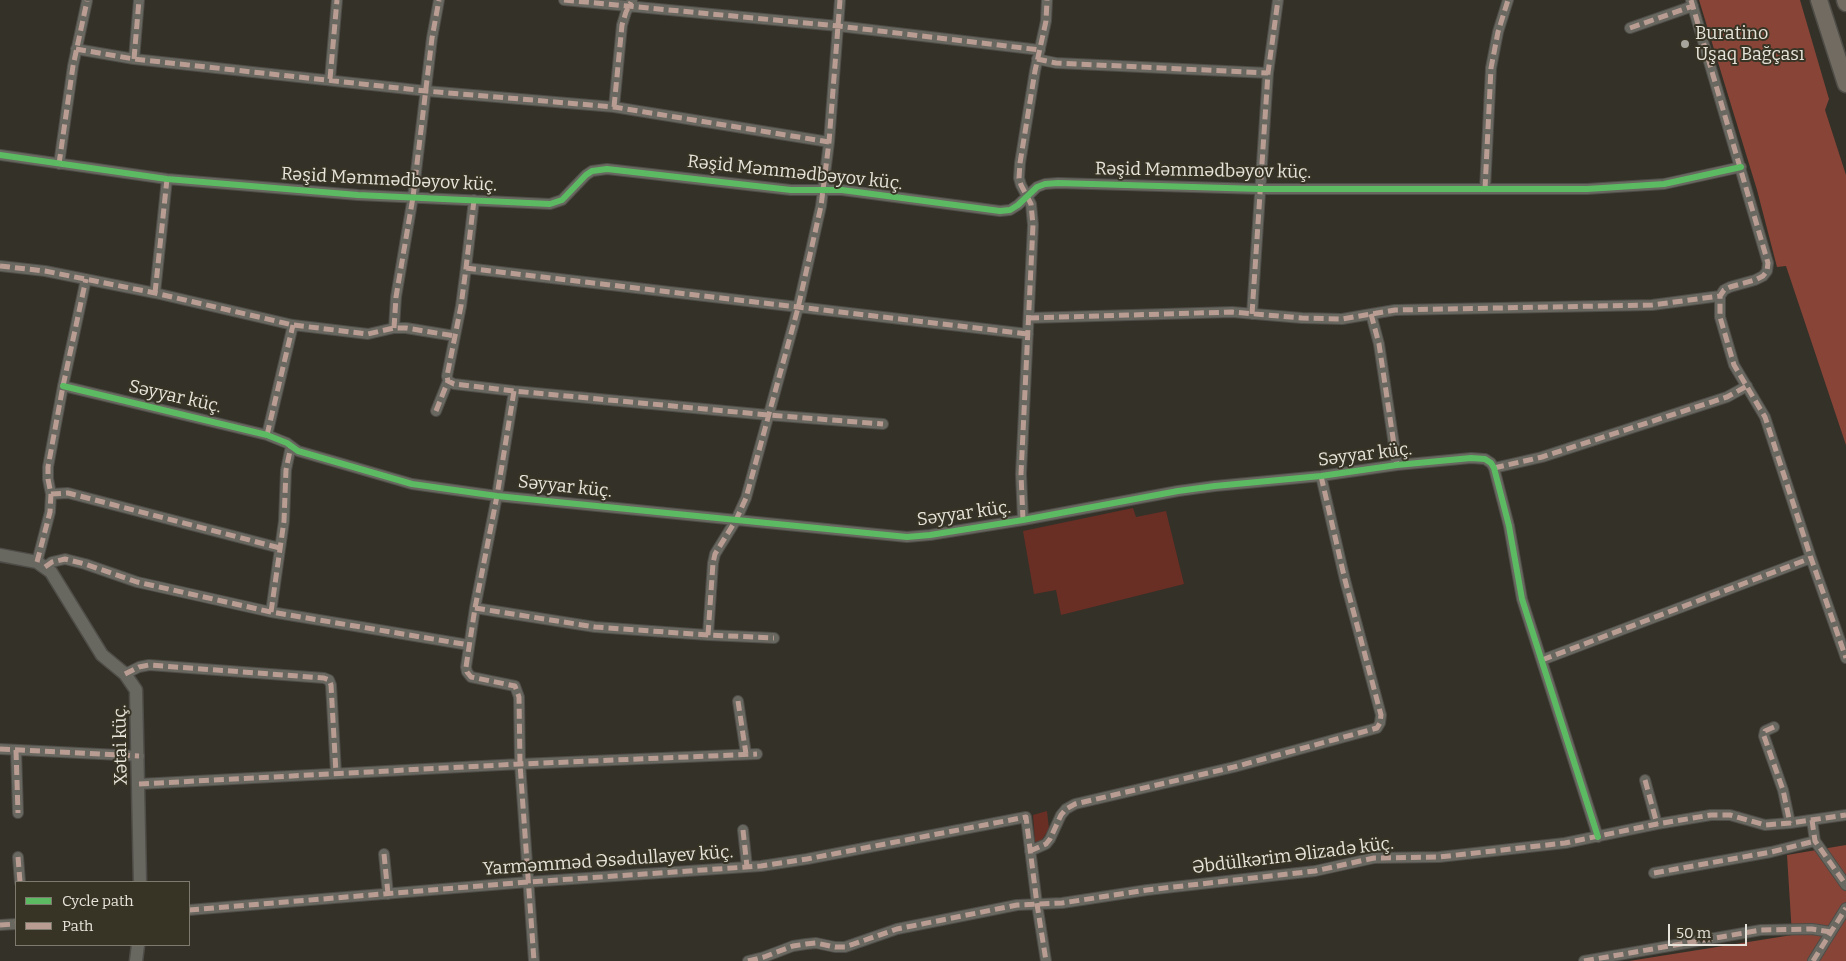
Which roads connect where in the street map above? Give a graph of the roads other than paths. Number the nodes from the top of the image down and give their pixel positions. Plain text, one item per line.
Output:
1 (139, 0) edge
2 (337, 0) edge
3 (439, 0) edge
4 (564, 0) edge
5 (840, 0) edge
6 (1048, 0) edge
7 (1278, 0) edge
8 (1508, 0) edge
9 (1819, 0) edge
10 (87, 1) dead end
11 (631, 3) edge
12 (1692, 3) edge
13 (838, 26) junction
14 (1630, 28) dead end
15 (76, 49) junction
16 (1039, 55) junction
17 (134, 58) junction
18 (1268, 73) junction
19 (330, 79) junction
20 (1846, 84) edge
21 (426, 91) junction
22 (614, 107) junction
23 (829, 142) junction
24 (0, 155) edge
25 (59, 164) junction
26 (1741, 167) junction
27 (167, 179) junction
28 (1485, 188) junction
29 (824, 189) junction
30 (1260, 189) junction
31 (413, 197) junction
32 (1027, 197) junction
33 (474, 200) junction
34 (0, 266) edge
35 (466, 268) junction
36 (86, 279) junction
37 (155, 293) junction
38 (1720, 296) junction
39 (798, 308) junction
40 (1252, 314) junction
41 (1371, 314) junction
42 (1028, 318) junction
43 (293, 325) junction
44 (394, 328) junction
45 (1028, 334) junction
46 (455, 336) junction
47 (448, 381) junction
48 (63, 386) junction
49 (1747, 386) junction
50 (514, 391) junction
51 (436, 412) dead end
52 (768, 415) junction
53 (883, 424) dead end
54 (267, 435) junction
55 (291, 446) junction
56 (1397, 465) junction
57 (1494, 468) junction
58 (1321, 476) junction
59 (51, 494) junction
60 (497, 496) junction
61 (736, 520) junction
62 (1023, 520) junction
63 (280, 548) junction
64 (0, 554) edge
65 (1811, 558) junction
66 (41, 565) junction
67 (475, 608) junction
68 (271, 612) junction
69 (708, 636) junction
70 (774, 638) dead end
71 (469, 645) junction
72 (1846, 658) edge
73 (1542, 660) junction
74 (125, 674) junction
75 (738, 701) dead end
76 (1774, 727) dead end
77 (0, 749) edge
78 (16, 750) junction
79 (746, 754) junction
80 (757, 754) dead end
81 (139, 756) junction
82 (520, 764) junction
83 (336, 773) junction
84 (1645, 780) dead end
85 (139, 784) junction
86 (18, 813) dead end
87 (1846, 816) edge
88 (1812, 820) junction
89 (1790, 823) junction
90 (1657, 824) junction
91 (743, 830) dead end
92 (1598, 837) junction
93 (1815, 841) junction
94 (1030, 852) junction
95 (384, 854) dead end
96 (18, 857) dead end
97 (747, 867) junction
98 (1654, 873) dead end
99 (20, 881) edge
100 (140, 881) edge
101 (528, 882) junction
102 (1846, 885) edge
103 (388, 894) junction
104 (1036, 904) junction
105 (1846, 908) edge
106 (190, 910) edge
107 (15, 924) edge
108 (0, 925) edge
109 (1831, 932) junction
110 (138, 946) edge
111 (136, 961) edge
112 (534, 961) edge
113 (748, 961) edge
114 (1046, 961) edge
115 (1584, 961) edge
116 (1813, 961) edge

1 - 17 street
2 - 19 street
3 - 21 street
4 - 11 street
5 - 13 street
6 - 16 street
7 - 18 street
8 - 28 street
9 - 20 main road
10 - 15 street
11 - 13 street
11 - 22 street
12 - 14 street
12 - 26 street
13 - 16 street
13 - 23 street
15 - 17 street
15 - 25 street
16 - 18 street
16 - 32 street
17 - 19 street
18 - 30 street
19 - 21 street
21 - 22 street
21 - 31 street
22 - 23 street
23 - 29 street
24 - 25 street, Rəşid Məmmədbəyov küç.
25 - 27 street, Rəşid Məmmədbəyov küç.
26 - 28 street, Rəşid Məmmədbəyov küç.
26 - 38 street
27 - 31 street, Rəşid Məmmədbəyov küç.
27 - 37 street
28 - 30 street, Rəşid Məmmədbəyov küç.
29 - 32 street, Rəşid Məmmədbəyov küç.
29 - 33 street, Rəşid Məmmədbəyov küç.
29 - 39 street
30 - 32 street, Rəşid Məmmədbəyov küç.
30 - 40 street
31 - 33 street, Rəşid Məmmədbəyov küç.
31 - 44 street
32 - 42 street
33 - 35 street
34 - 36 street
35 - 39 street
35 - 46 street
36 - 37 street
36 - 48 street
37 - 43 street
38 - 41 street
38 - 49 street
39 - 45 street
39 - 52 street
40 - 41 street
40 - 42 street
41 - 56 street
42 - 45 street
43 - 44 street
43 - 54 street
44 - 46 street
45 - 62 street
46 - 47 street
47 - 50 street
47 - 51 street
48 - 54 street, Səyyar küç.
48 - 59 street
49 - 57 street
49 - 65 street
50 - 52 street
50 - 60 street
52 - 53 street
52 - 61 street
54 - 55 street, Səyyar küç.
55 - 60 street, Səyyar küç.
55 - 63 street
56 - 57 street, Səyyar küç.
56 - 58 street, Səyyar küç.
57 - 73 street
58 - 62 street, Səyyar küç.
58 - 94 street
59 - 63 street
59 - 66 street
60 - 61 street, Səyyar küç.
60 - 67 street
61 - 62 street, Səyyar küç.
61 - 69 street
63 - 68 street
64 - 66 street
65 - 72 street
65 - 73 street
66 - 68 street
66 - 74 street, Xətai küç.
67 - 69 street
67 - 71 street
68 - 71 street
69 - 70 street
71 - 82 street
73 - 92 street
74 - 81 street, Xətai küç.
74 - 83 street
75 - 79 street
76 - 89 street
77 - 78 street
78 - 81 street
78 - 86 street
79 - 80 street
79 - 82 street
81 - 85 street, Xətai küç.
82 - 83 street
82 - 101 street
83 - 85 street
84 - 90 street
85 - 100 street, Xətai küç.
87 - 88 street, Əbdülkərim Əlizadə küç.
88 - 89 street, Əbdülkərim Əlizadə küç.
88 - 93 street
89 - 90 street, Əbdülkərim Əlizadə küç.
90 - 92 street, Əbdülkərim Əlizadə küç.
91 - 97 street
92 - 104 street, Əbdülkərim Əlizadə küç.
93 - 98 street
93 - 102 street
94 - 97 street, Yarməmməd Əsədullayev küç.
94 - 104 street
95 - 103 street
96 - 99 street
97 - 101 street, Yarməmməd Əsədullayev küç.
101 - 103 street, Yarməmməd Əsədullayev küç.
101 - 112 street
103 - 106 street, Yarməmməd Əsədullayev küç.
104 - 113 street, Əbdülkərim Əlizadə küç.
104 - 114 street
105 - 109 street
107 - 108 street
109 - 115 street
109 - 116 street
110 - 111 street

